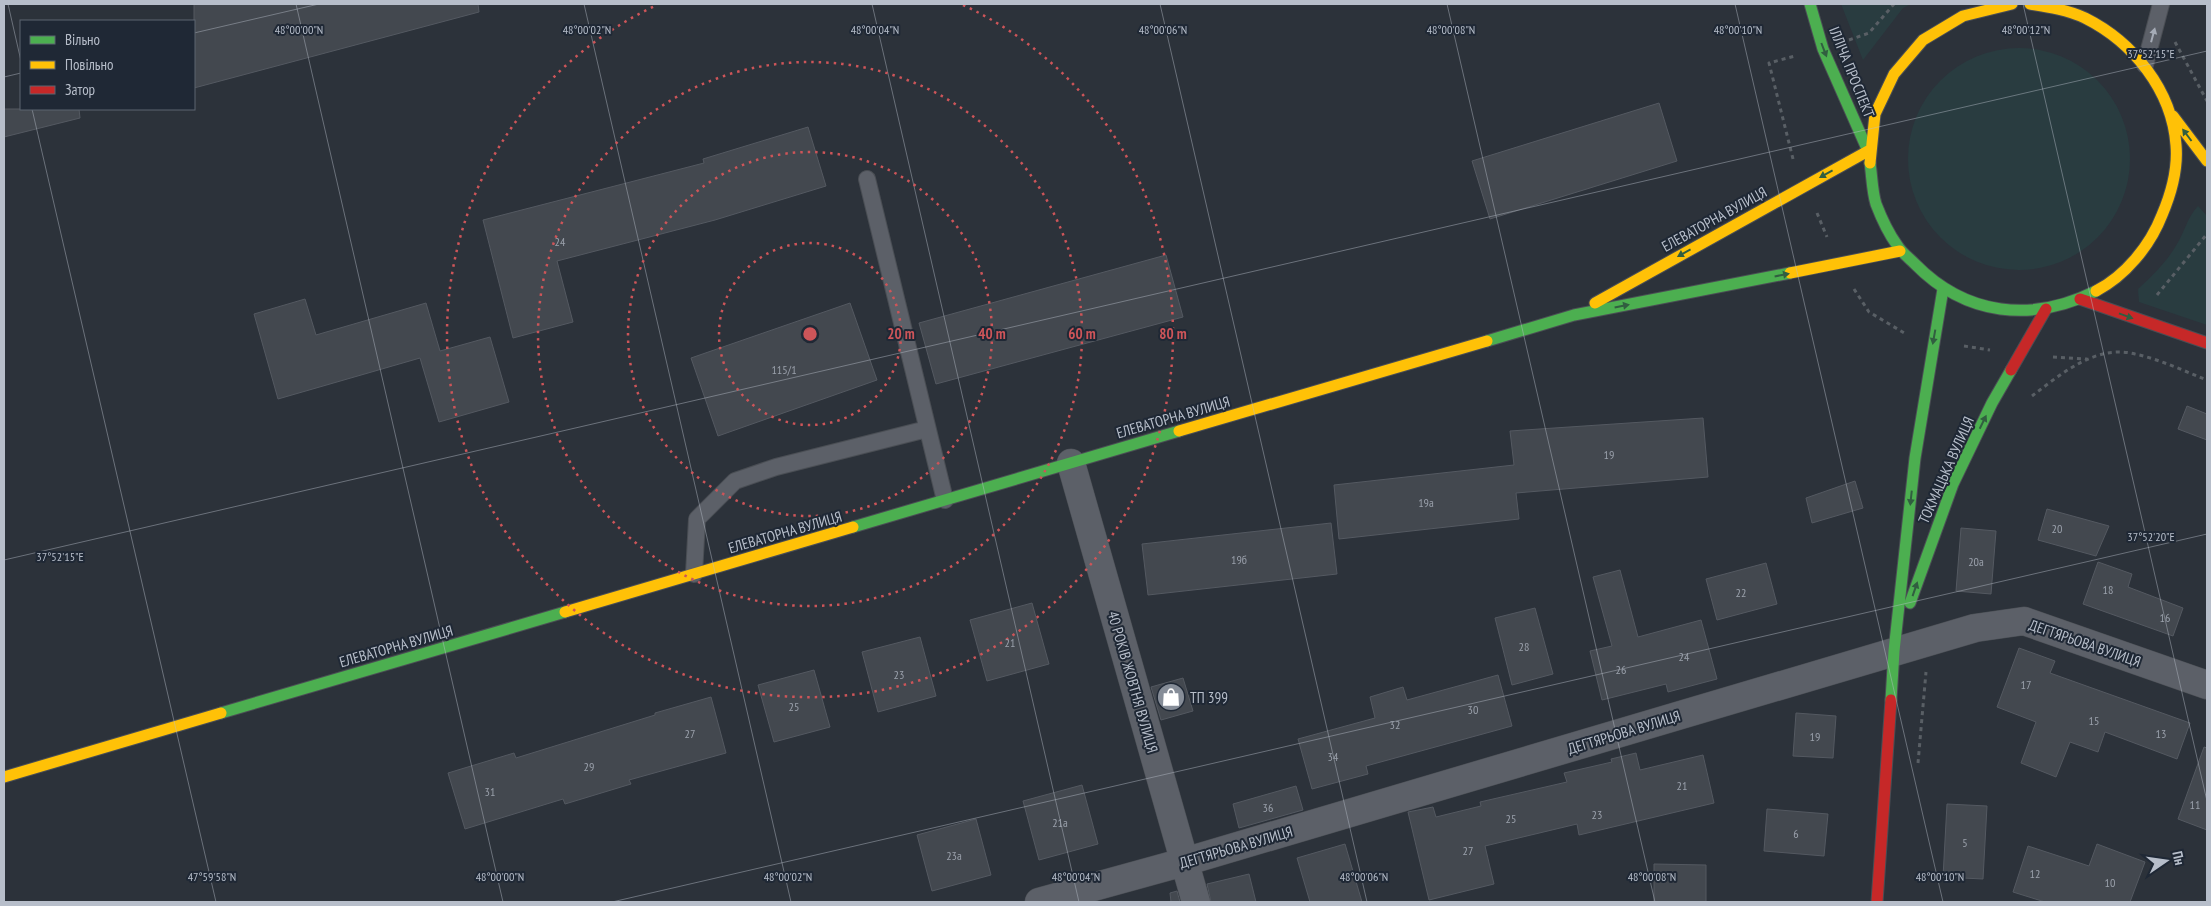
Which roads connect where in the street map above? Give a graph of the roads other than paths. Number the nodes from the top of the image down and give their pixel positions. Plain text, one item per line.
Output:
1 (1810, 4) edge
2 (2012, 4) edge
3 (2030, 4) edge
4 (2072, 6) edge
5 (2160, 8) edge
6 (2145, 65) junction
7 (2168, 109) junction
8 (1868, 150) junction
9 (2207, 161) edge
10 (867, 179) dead end
11 (1900, 251) junction
12 (1943, 289) junction
13 (2080, 300) junction
14 (2046, 309) junction
15 (1574, 315) junction
16 (2207, 343) edge
17 (927, 429) junction
18 (1071, 463) junction
19 (945, 500) junction
20 (694, 574) junction
21 (1894, 651) junction
22 (2207, 685) edge
23 (4, 777) edge
24 (1184, 862) junction
25 (1039, 902) edge
26 (1196, 902) edge
27 (1877, 902) edge

1 -> 8 main road, ІЛЛІЧА ПРОСПЕКТ
2 - 8 main road
3 - 4 main road
4 - 6 main road
6 -> 5 lane
6 - 7 main road
9 -> 7 main road
7 - 13 main road
8 - 11 main road
8 -> 15 main road, ЕЛЕВАТОРНА ВУЛИЦЯ
10 - 17 lane
11 - 12 main road
15 -> 11 main road, ЕЛЕВАТОРНА ВУЛИЦЯ
12 - 14 main road
12 -> 21 main road, ТОКМАЦЬКА ВУЛИЦЯ
13 - 14 main road
13 -> 16 main road
21 -> 14 main road, ТОКМАЦЬКА ВУЛИЦЯ
15 - 18 main road, ЕЛЕВАТОРНА ВУЛИЦЯ
17 - 19 lane
17 - 20 lane
18 - 19 main road, ЕЛЕВАТОРНА ВУЛИЦЯ
18 - 24 street, 40 РОКІВ ЖОВТНЯ ВУЛИЦЯ
19 - 20 main road, ЕЛЕВАТОРНА ВУЛИЦЯ
20 - 23 main road, ЕЛЕВАТОРНА ВУЛИЦЯ
21 - 22 street, ДЕГТЯРЬОВА ВУЛИЦЯ
21 - 24 street, ДЕГТЯРЬОВА ВУЛИЦЯ
21 - 27 main road, ТОКМАЦЬКА ВУЛИЦЯ
24 - 25 street, ДЕГТЯРЬОВА ВУЛИЦЯ
24 - 26 street, 40 РОКІВ ЖОВТНЯ ВУЛИЦЯ

